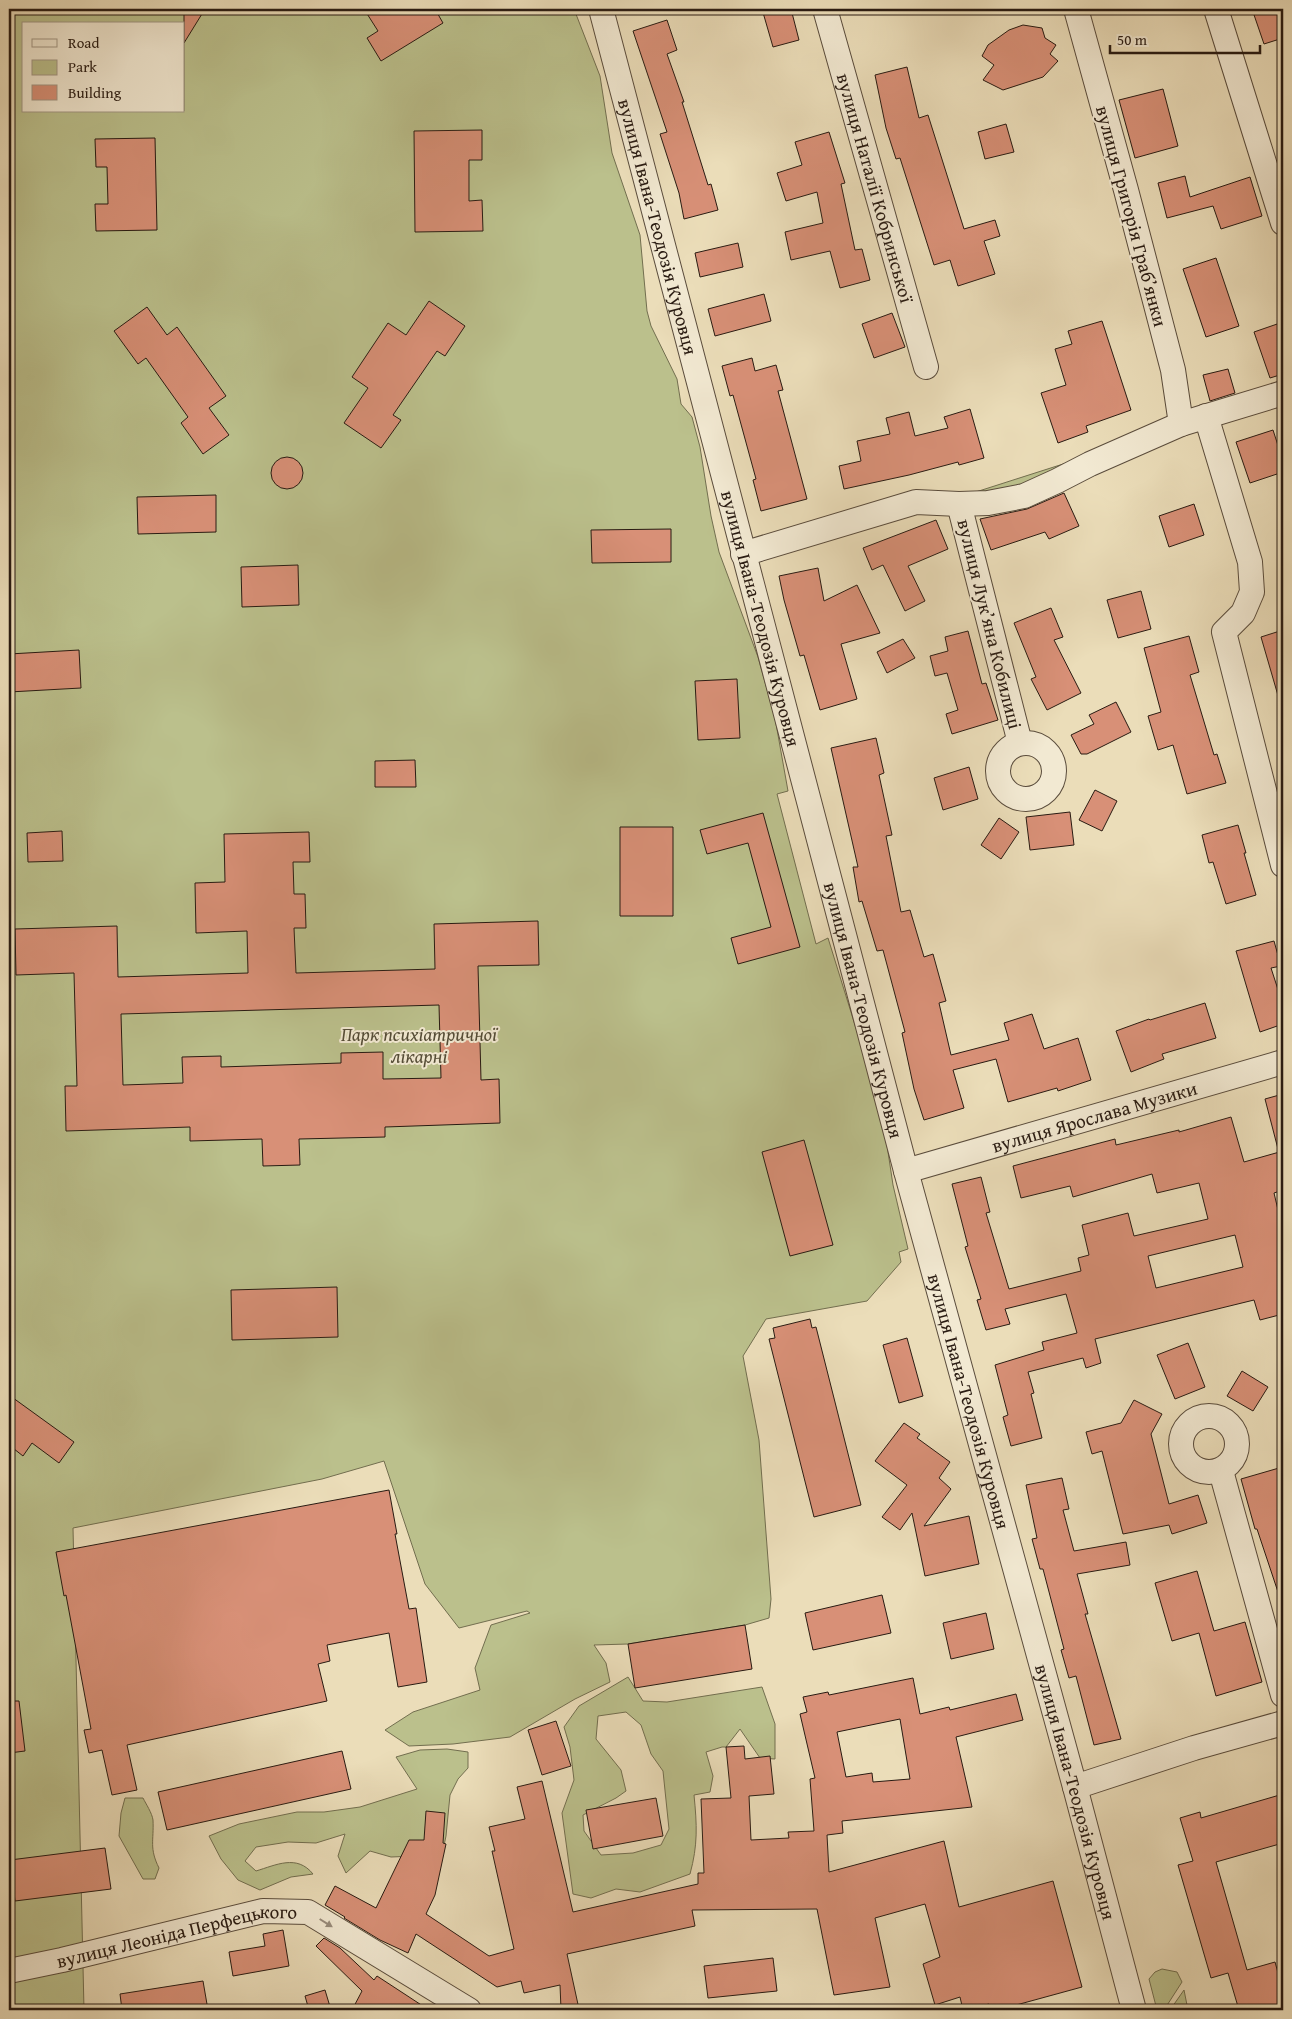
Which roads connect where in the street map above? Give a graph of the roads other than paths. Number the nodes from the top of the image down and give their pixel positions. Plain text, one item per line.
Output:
1 (601, 9) edge
2 (825, 9) edge
3 (1076, 9) edge
4 (1216, 9) edge
5 (1283, 223) edge
6 (926, 367) dead end
7 (1283, 393) edge
8 (1206, 416) junction
9 (1180, 424) junction
10 (959, 504) junction
11 (743, 554) junction
12 (1020, 743) dead end
13 (1283, 865) edge
14 (1283, 1062) edge
15 (906, 1172) junction
16 (1221, 1470) dead end
17 (1283, 1695) edge
18 (1283, 1723) edge
19 (1075, 1787) junction
20 (9, 1970) edge
21 (468, 2010) edge
22 (1134, 2010) edge

1 - 11 street, вулиця Івана-Теодозія Куровця
2 - 6 street, вулиця Наталії Кобринської
3 - 9 street, вулиця Григорія Грабʼянки
4 - 5 street
7 - 8 street, вулиця Лукʼяна Кобилиці
8 - 9 street, вулиця Лукʼяна Кобилиці
8 - 13 street
9 - 10 street, вулиця Лукʼяна Кобилиці
10 - 11 street, вулиця Лукʼяна Кобилиці
10 - 12 street, вулиця Лукʼяна Кобилиці
11 - 15 street, вулиця Івана-Теодозія Куровця
14 - 15 street, вулиця Ярослава Музики
15 - 19 street, вулиця Івана-Теодозія Куровця
16 - 17 street
18 - 19 street
19 - 22 street, вулиця Івана-Теодозія Куровця
20 -> 21 street, вулиця Леоніда Перфецького

